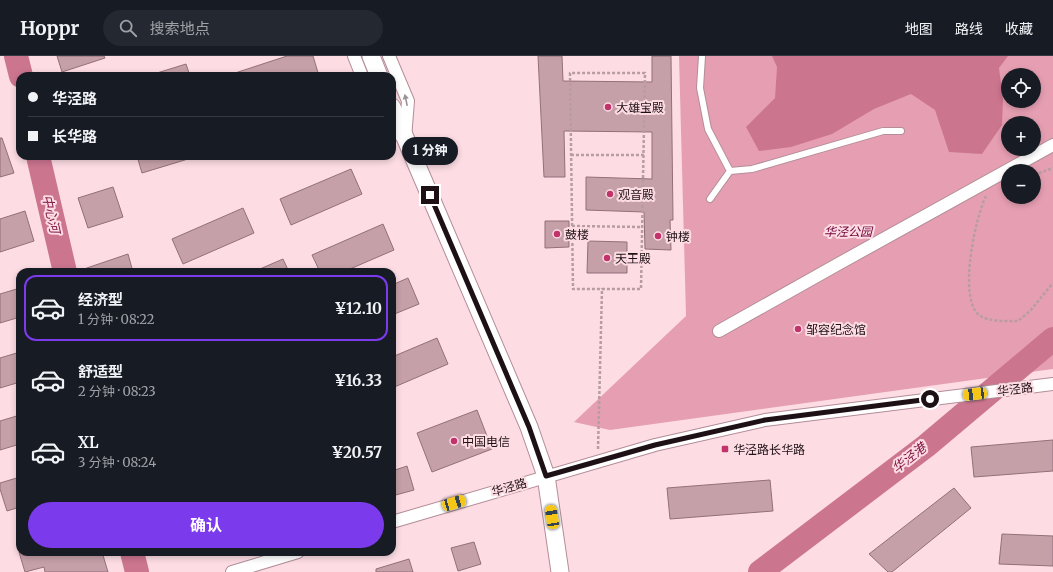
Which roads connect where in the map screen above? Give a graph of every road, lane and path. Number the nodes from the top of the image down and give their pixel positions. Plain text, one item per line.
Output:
1 (354, 56) edge
2 (371, 56) edge
3 (389, 56) edge
4 (702, 56) edge
5 (360, 72) edge
6 (377, 72) edge
7 (396, 72) edge
8 (396, 73) edge
9 (396, 122) edge
10 (901, 131) dead end
11 (399, 134) edge
12 (1053, 145) edge
13 (571, 155) junction
14 (644, 155) junction
15 (1053, 168) edge
16 (730, 171) junction
17 (1041, 172) edge
18 (986, 195) dead end
19 (710, 198) dead end
20 (572, 226) junction
21 (642, 227) junction
22 (1053, 283) edge
23 (602, 289) junction
24 (719, 331) dead end
25 (1053, 384) edge
26 (598, 462) junction
27 (546, 476) junction
28 (396, 521) edge
29 (285, 556) edge
30 (232, 572) edge
31 (560, 572) edge

1 - 5 street
2 - 6 street
7 -> 3 street
4 - 16 lane
11 -> 8 street
9 - 11 street
10 - 16 lane
11 - 27 street
12 - 24 street
13 - 14 path
13 - 14 path
13 - 20 path
14 - 21 path
15 - 17 path
16 - 19 lane
18 - 22 path
20 - 21 path
20 - 23 path
21 - 23 path
23 - 26 path
25 - 26 street, 华泾路
26 - 27 street, 华泾路
27 - 28 street, 华泾路
27 - 31 street
29 - 30 street

